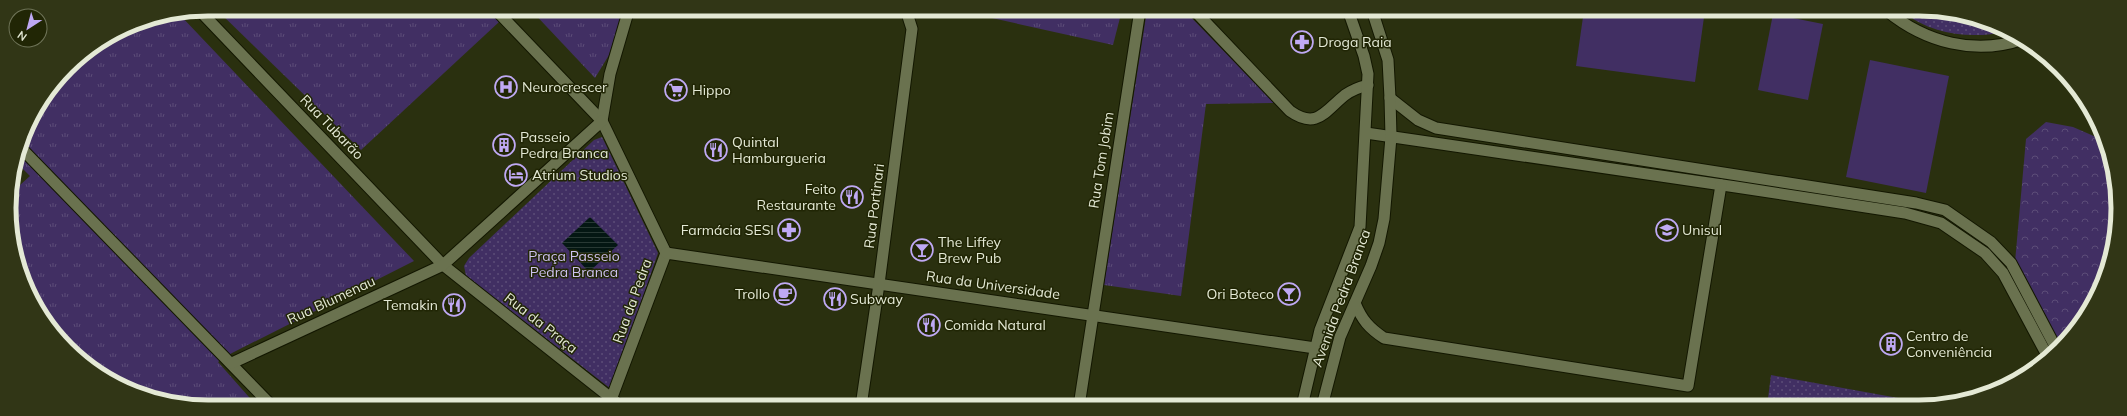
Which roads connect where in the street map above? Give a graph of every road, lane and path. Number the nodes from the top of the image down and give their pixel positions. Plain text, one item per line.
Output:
1 (205, 16) edge
2 (502, 16) edge
3 (627, 16) edge
4 (908, 16) edge
5 (1139, 16) edge
6 (1200, 16) edge
7 (1350, 16) edge
8 (1374, 16) edge
9 (1894, 16) edge
10 (2016, 42) edge
11 (1368, 85) junction
12 (1390, 98) junction
13 (602, 121) junction
14 (1366, 132) junction
15 (1391, 137) junction
16 (25, 152) edge
17 (1721, 184) junction
18 (666, 252) junction
19 (443, 265) junction
20 (879, 284) junction
21 (1355, 303) junction
22 (1092, 315) junction
23 (2055, 344) edge
24 (1315, 348) junction
25 (2046, 352) edge
26 (232, 363) junction
27 (266, 400) edge
28 (608, 400) edge
29 (611, 400) edge
30 (861, 400) edge
31 (1080, 400) edge
32 (1303, 400) edge
33 (1324, 400) edge

1 - 19 street, Rua Tubarão
2 - 13 street, Rua da Pedra
3 - 13 street
4 - 20 street, Rua Portinari
5 - 22 street, Rua Tom Jobim
6 - 11 street
7 - 11 street, Avenida Pedra Branca
8 - 12 street, Avenida Pedra Branca
9 - 10 street
11 - 14 street, Avenida Pedra Branca
12 - 15 street, Avenida Pedra Branca
12 - 23 street
13 - 18 street, Rua da Pedra
13 - 19 street, Rua Blumenau
14 - 15 street
14 - 24 street, Avenida Pedra Branca
15 - 17 street
15 - 21 street, Avenida Pedra Branca
16 - 26 street
17 - 21 street
17 - 25 street
18 - 20 street, Rua da Universidade
18 - 29 street, Rua da Pedra
19 - 26 street, Rua Blumenau
19 - 28 street, Rua da Praça
20 - 22 street, Rua da Universidade
20 - 30 street, Rua Portinari
21 - 33 street, Avenida Pedra Branca
22 - 24 street, Rua da Universidade
22 - 31 street, Rua Tom Jobim
24 - 32 street, Avenida Pedra Branca
26 - 27 street

